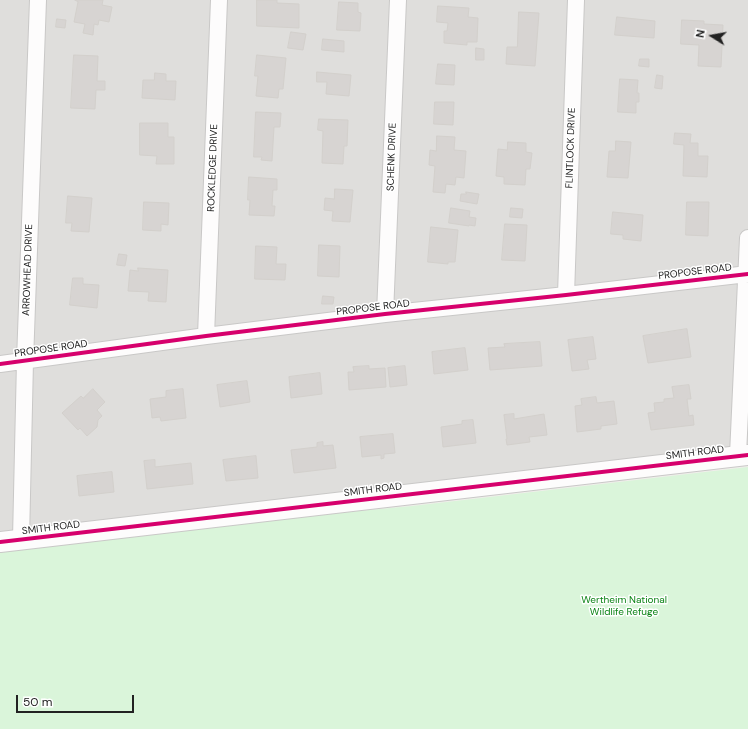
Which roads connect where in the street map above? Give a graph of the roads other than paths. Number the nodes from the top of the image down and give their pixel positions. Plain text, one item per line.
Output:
1 (38, 0) edge
2 (219, 0) edge
3 (398, 0) edge
4 (576, 0) edge
5 (748, 238) edge
6 (747, 274) edge
7 (566, 295) junction
8 (385, 314) junction
9 (206, 336) junction
10 (25, 361) junction
11 (0, 364) edge
12 (743, 455) edge
13 (21, 540) junction
14 (0, 542) edge

1 - 10 street, ARROWHEAD DRIVE
2 - 9 street, ROCKLEDGE DRIVE
3 - 8 street, SCHENK DRIVE
4 - 7 street, FLINTLOCK DRIVE
5 - 6 street
6 - 7 street, PROPOSE ROAD
6 - 12 street
7 - 8 street, PROPOSE ROAD
8 - 9 street, PROPOSE ROAD
9 - 10 street, PROPOSE ROAD
10 - 11 street, PROPOSE ROAD
10 - 13 street, ARROWHEAD DRIVE
12 - 13 street, SMITH ROAD
13 - 14 street, SMITH ROAD

